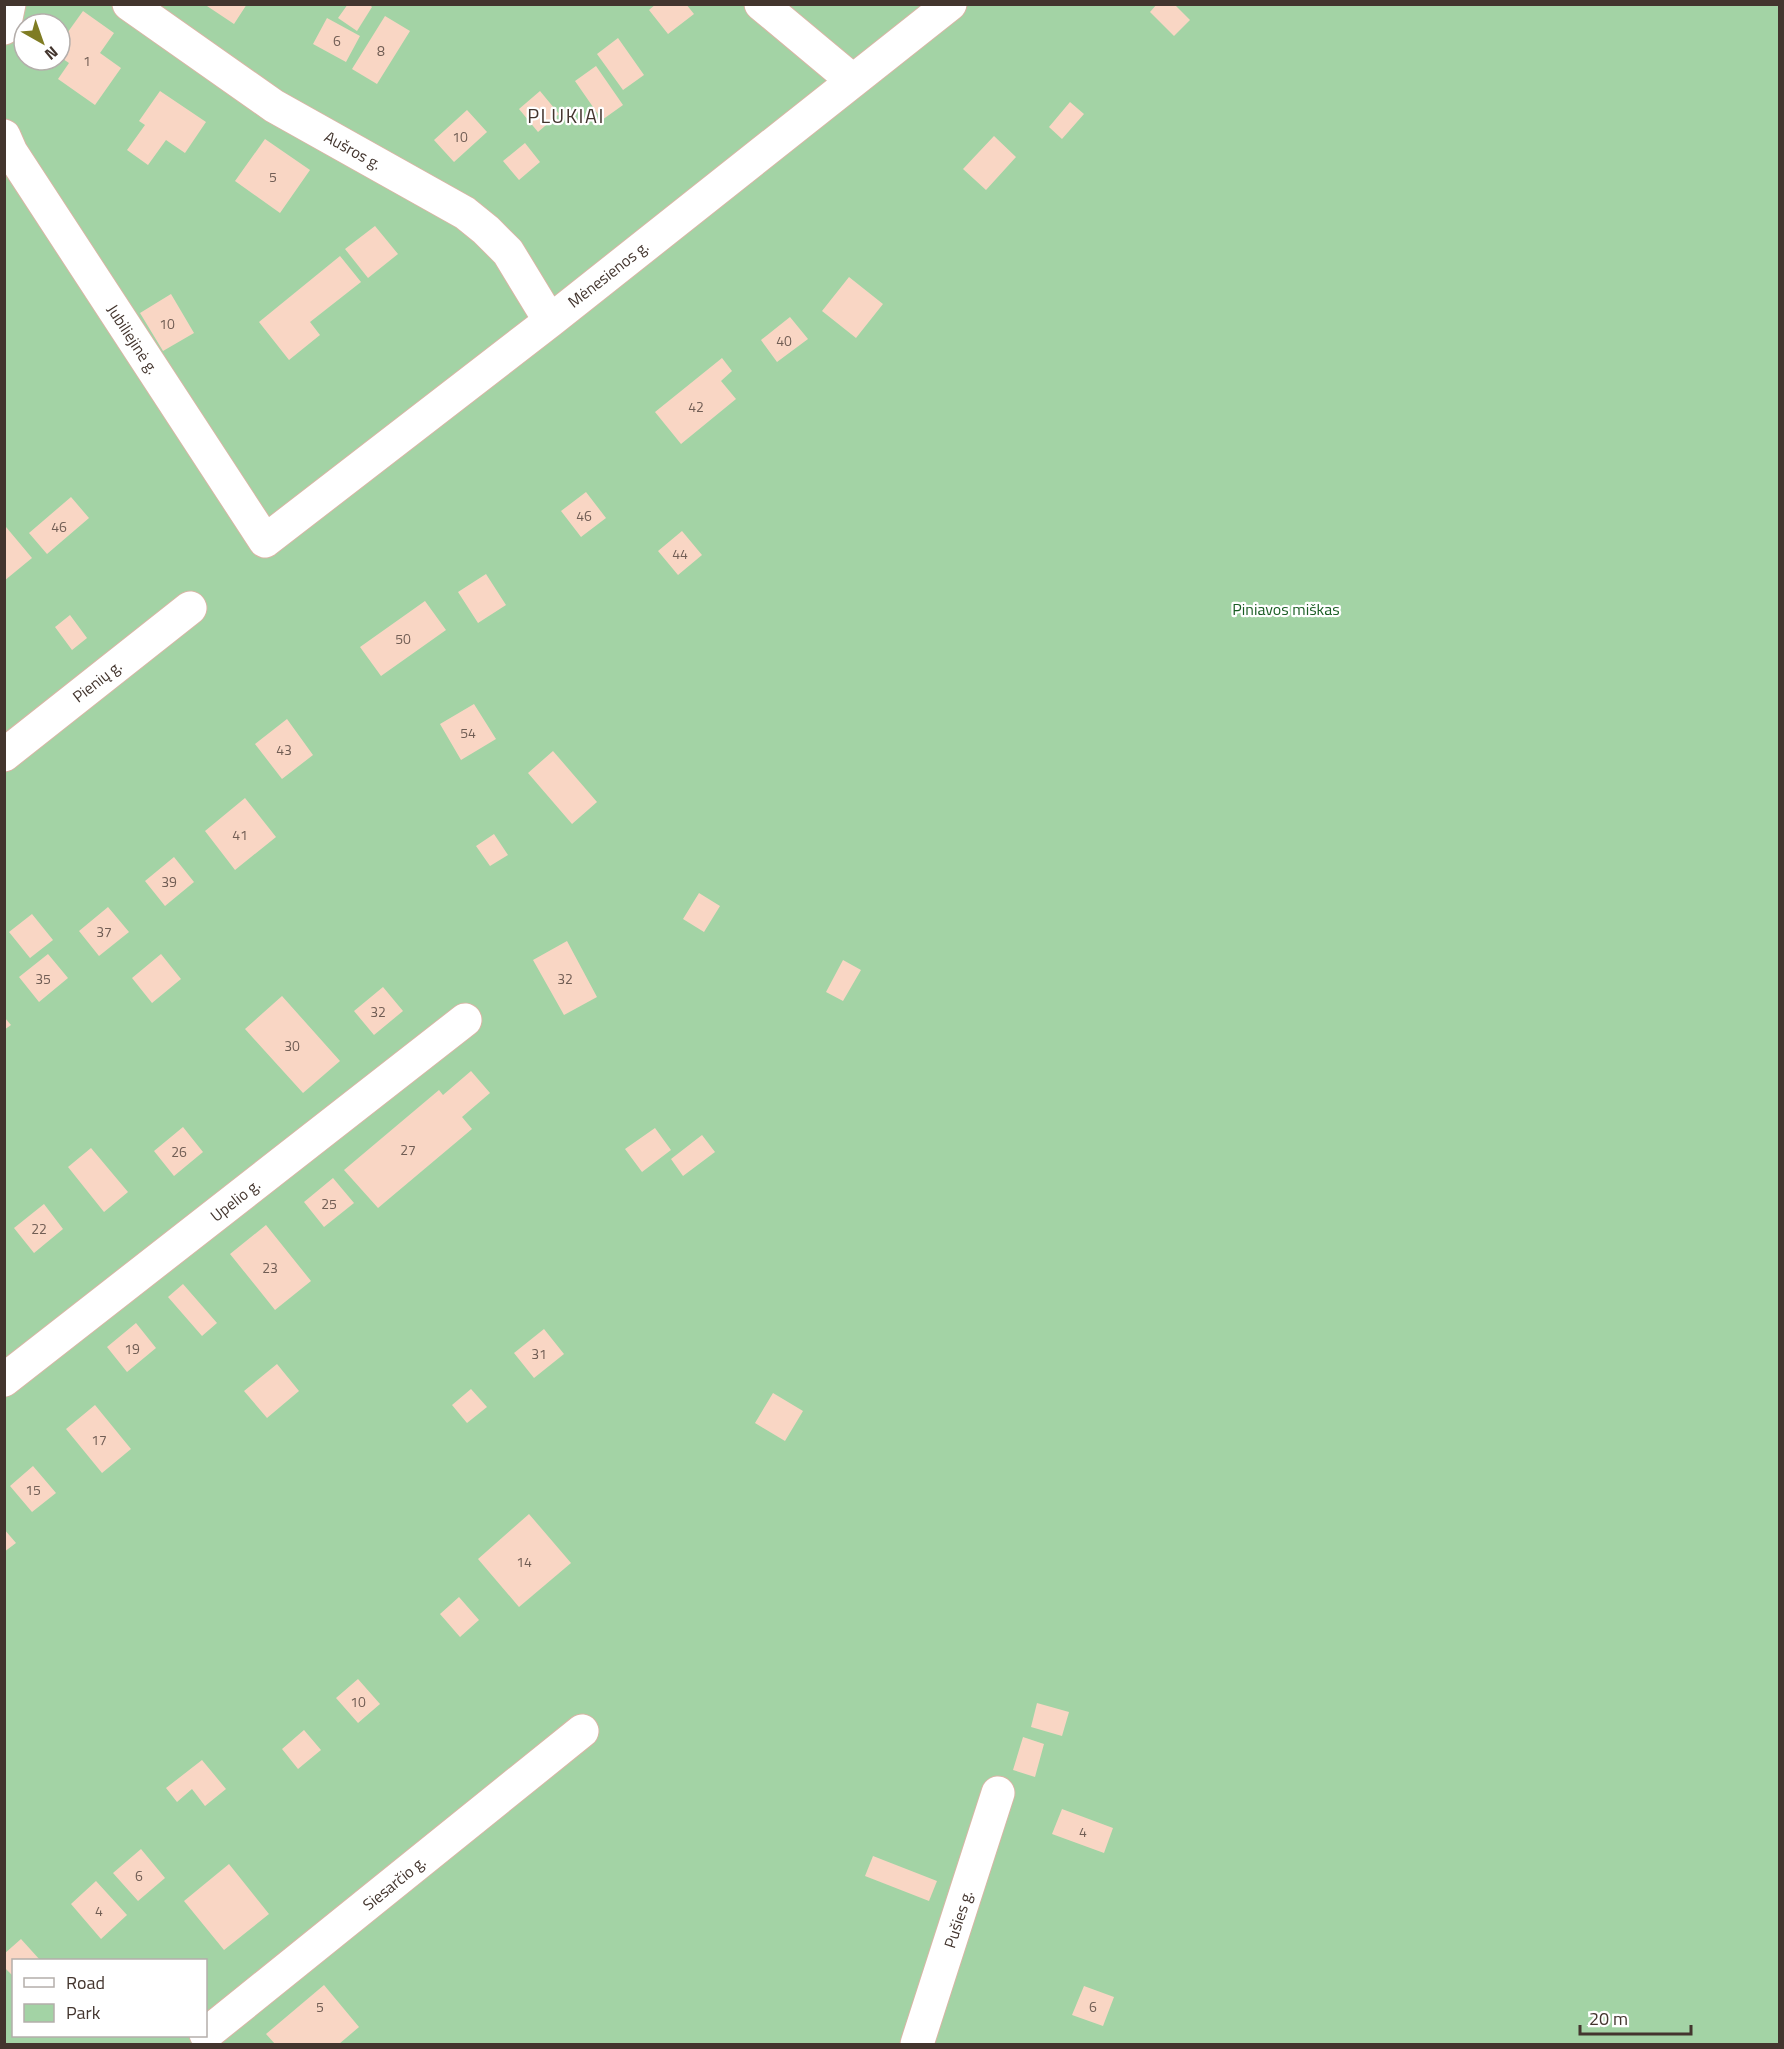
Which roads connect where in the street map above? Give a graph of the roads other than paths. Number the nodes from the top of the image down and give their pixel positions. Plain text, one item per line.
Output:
1 (9, 4) edge
2 (129, 4) edge
3 (761, 4) edge
4 (950, 4) edge
5 (4, 28) edge
6 (852, 80) junction
7 (4, 136) edge
8 (550, 321) junction
9 (265, 541) joint
10 (190, 608) dead end
11 (4, 755) edge
12 (465, 1020) dead end
13 (4, 1380) edge
14 (582, 1731) dead end
15 (998, 1793) dead end
16 (207, 2033) edge
17 (917, 2044) edge

1 - 5 street
2 - 8 street, Aušros g.
3 - 6 street
4 - 6 street, Mėnesienos g.
6 - 8 street, Mėnesienos g.
7 - 9 street, Jubiliejinė g.
8 - 9 street, Mėnesienos g.
10 - 11 street, Pienių g.
12 - 13 street, Upelio g.
14 - 16 street, Siesarčio g.
15 - 17 street, Pušies g.

